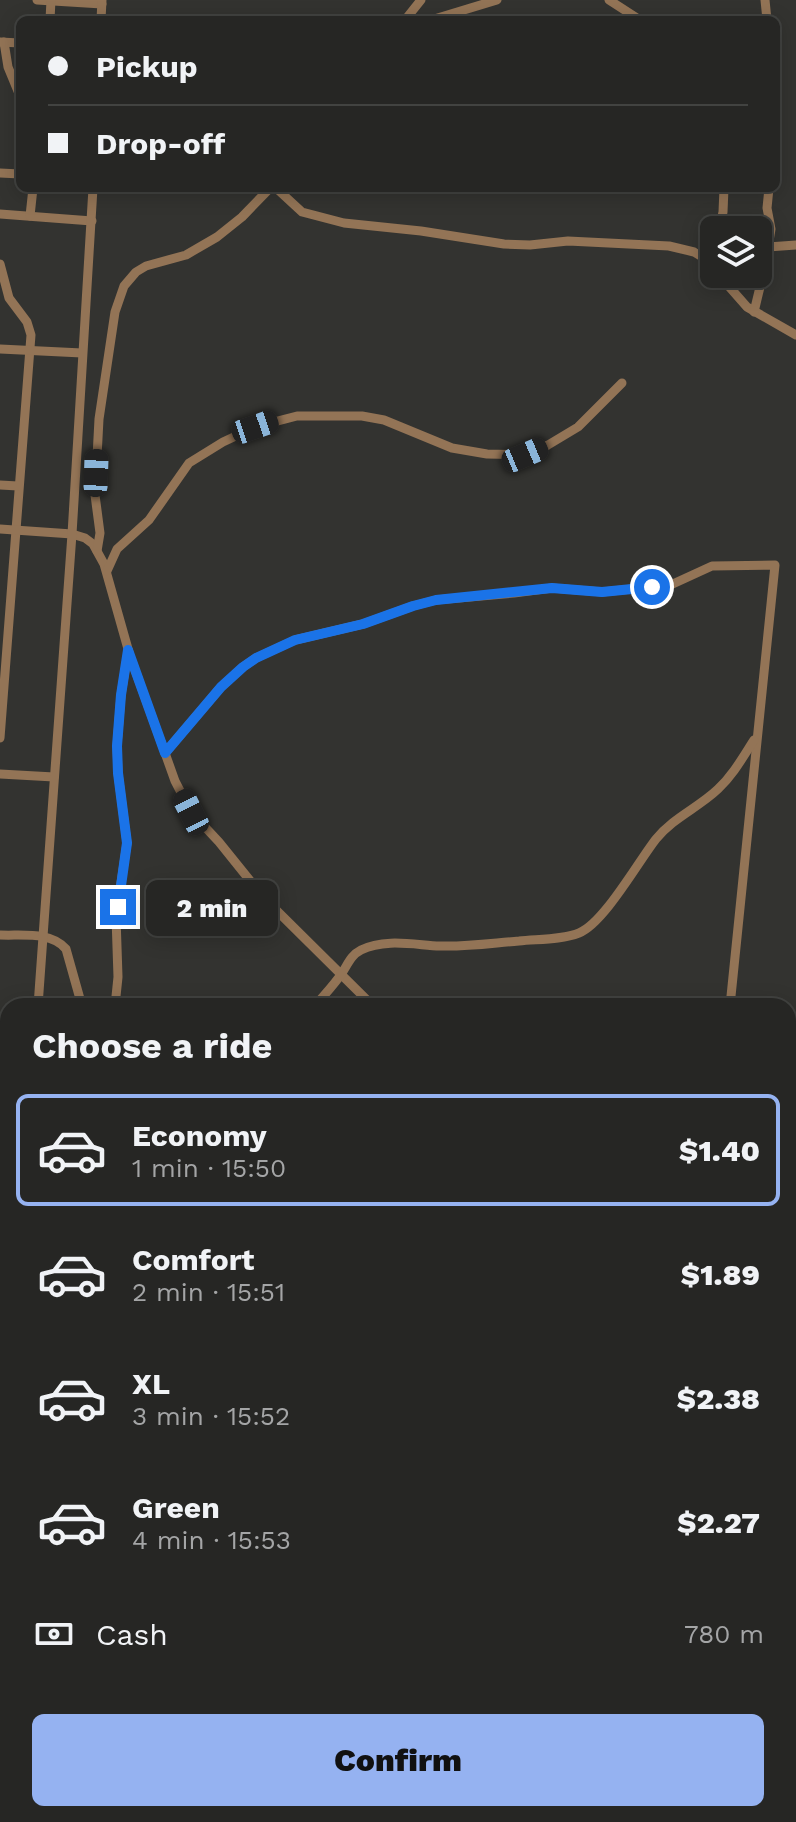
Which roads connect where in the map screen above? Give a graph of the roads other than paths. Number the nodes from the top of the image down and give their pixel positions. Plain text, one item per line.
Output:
1 (37, 0) edge
2 (51, 0) edge
3 (421, 0) edge
4 (497, 0) edge
5 (609, 0) edge
6 (102, 2) edge
7 (408, 16) edge
8 (444, 16) edge
9 (634, 16) edge
10 (2, 42) edge
11 (16, 86) edge
12 (33, 192) edge
13 (93, 192) edge
14 (269, 192) edge
15 (278, 192) edge
16 (724, 192) edge
17 (769, 192) edge
18 (0, 214) edge
19 (30, 216) junction
20 (722, 216) edge
21 (769, 216) edge
22 (92, 221) junction
23 (796, 245) edge
24 (772, 247) edge
25 (700, 256) edge
26 (0, 264) edge
27 (729, 288) edge
28 (759, 288) edge
29 (754, 312) junction
30 (796, 335) edge
31 (0, 349) edge
32 (29, 350) junction
33 (82, 353) junction
34 (622, 383) dead end
35 (0, 485) edge
36 (18, 486) junction
37 (0, 529) edge
38 (15, 530) junction
39 (72, 534) junction
40 (97, 551) junction
41 (107, 571) junction
42 (128, 650) junction
43 (2, 672) edge
44 (1, 714) edge
45 (757, 737) junction
46 (0, 738) edge
47 (165, 753) junction
48 (0, 774) edge
49 (54, 777) junction
50 (0, 935) edge
51 (44, 936) junction
52 (342, 973) junction
53 (39, 998) edge
54 (80, 998) edge
55 (116, 998) edge
56 (322, 998) edge
57 (365, 998) edge
58 (731, 998) edge

1 - 2 street
2 - 6 street
3 - 7 street
4 - 8 street
5 - 9 street
10 - 11 street
12 - 19 street
13 - 22 street
14 - 40 street
15 - 25 street
16 - 20 street
17 - 21 street
18 - 19 street
19 - 22 street
22 - 33 street
23 - 24 street
26 - 32 street
27 - 29 street
28 - 29 street
29 - 30 street
31 - 32 street
32 - 33 street
32 - 36 street
33 - 39 street
34 - 41 street
35 - 36 street
36 - 38 street
37 - 38 street
38 - 39 street
38 - 43 street
39 - 40 street
39 - 49 street
40 - 41 street
41 - 42 street
42 - 47 street
42 - 55 street
43 - 44 street
44 - 46 street
45 - 47 street
45 - 52 street
45 - 58 street
47 - 52 street
48 - 49 street
49 - 51 street
50 - 51 street
51 - 53 street
51 - 54 street
52 - 56 street
52 - 57 street

